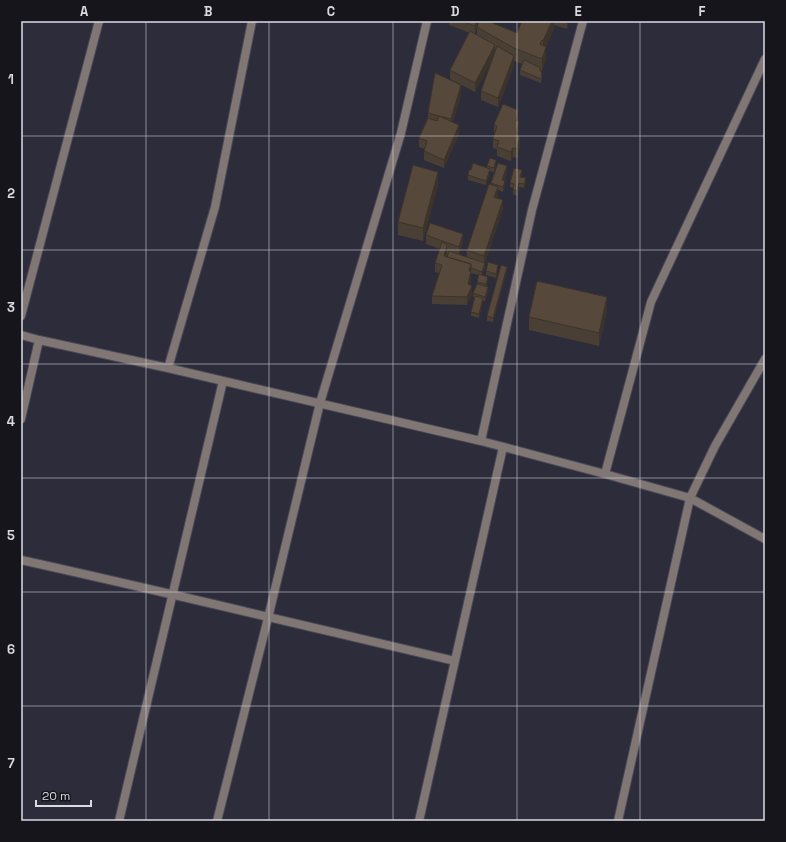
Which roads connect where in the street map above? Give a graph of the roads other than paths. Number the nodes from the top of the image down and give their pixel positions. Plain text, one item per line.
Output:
1 (99, 21) edge
2 (252, 21) edge
3 (427, 21) edge
4 (583, 21) edge
5 (765, 59) edge
6 (21, 316) edge
7 (21, 335) edge
8 (39, 340) junction
9 (765, 359) edge
10 (168, 368) junction
11 (223, 381) junction
12 (320, 403) junction
13 (21, 419) edge
14 (481, 441) junction
15 (503, 447) junction
16 (605, 474) junction
17 (690, 498) junction
18 (765, 538) edge
19 (21, 560) edge
20 (172, 594) junction
21 (268, 618) junction
22 (455, 661) junction
23 (119, 821) edge
24 (217, 821) edge
25 (419, 821) edge
26 (618, 821) edge

1 - 6 street
2 - 10 street
3 - 12 street
4 - 14 street
5 - 16 street
7 - 8 street
8 - 10 street
8 - 13 street
9 - 17 street
10 - 11 street
11 - 12 street
11 - 20 street
12 - 14 street
12 - 21 street
14 - 15 street
15 - 16 street
15 - 22 street
16 - 17 street
17 - 18 street
17 - 26 street
19 - 20 street
20 - 21 street
20 - 23 street
21 - 22 street
21 - 24 street
22 - 25 street

